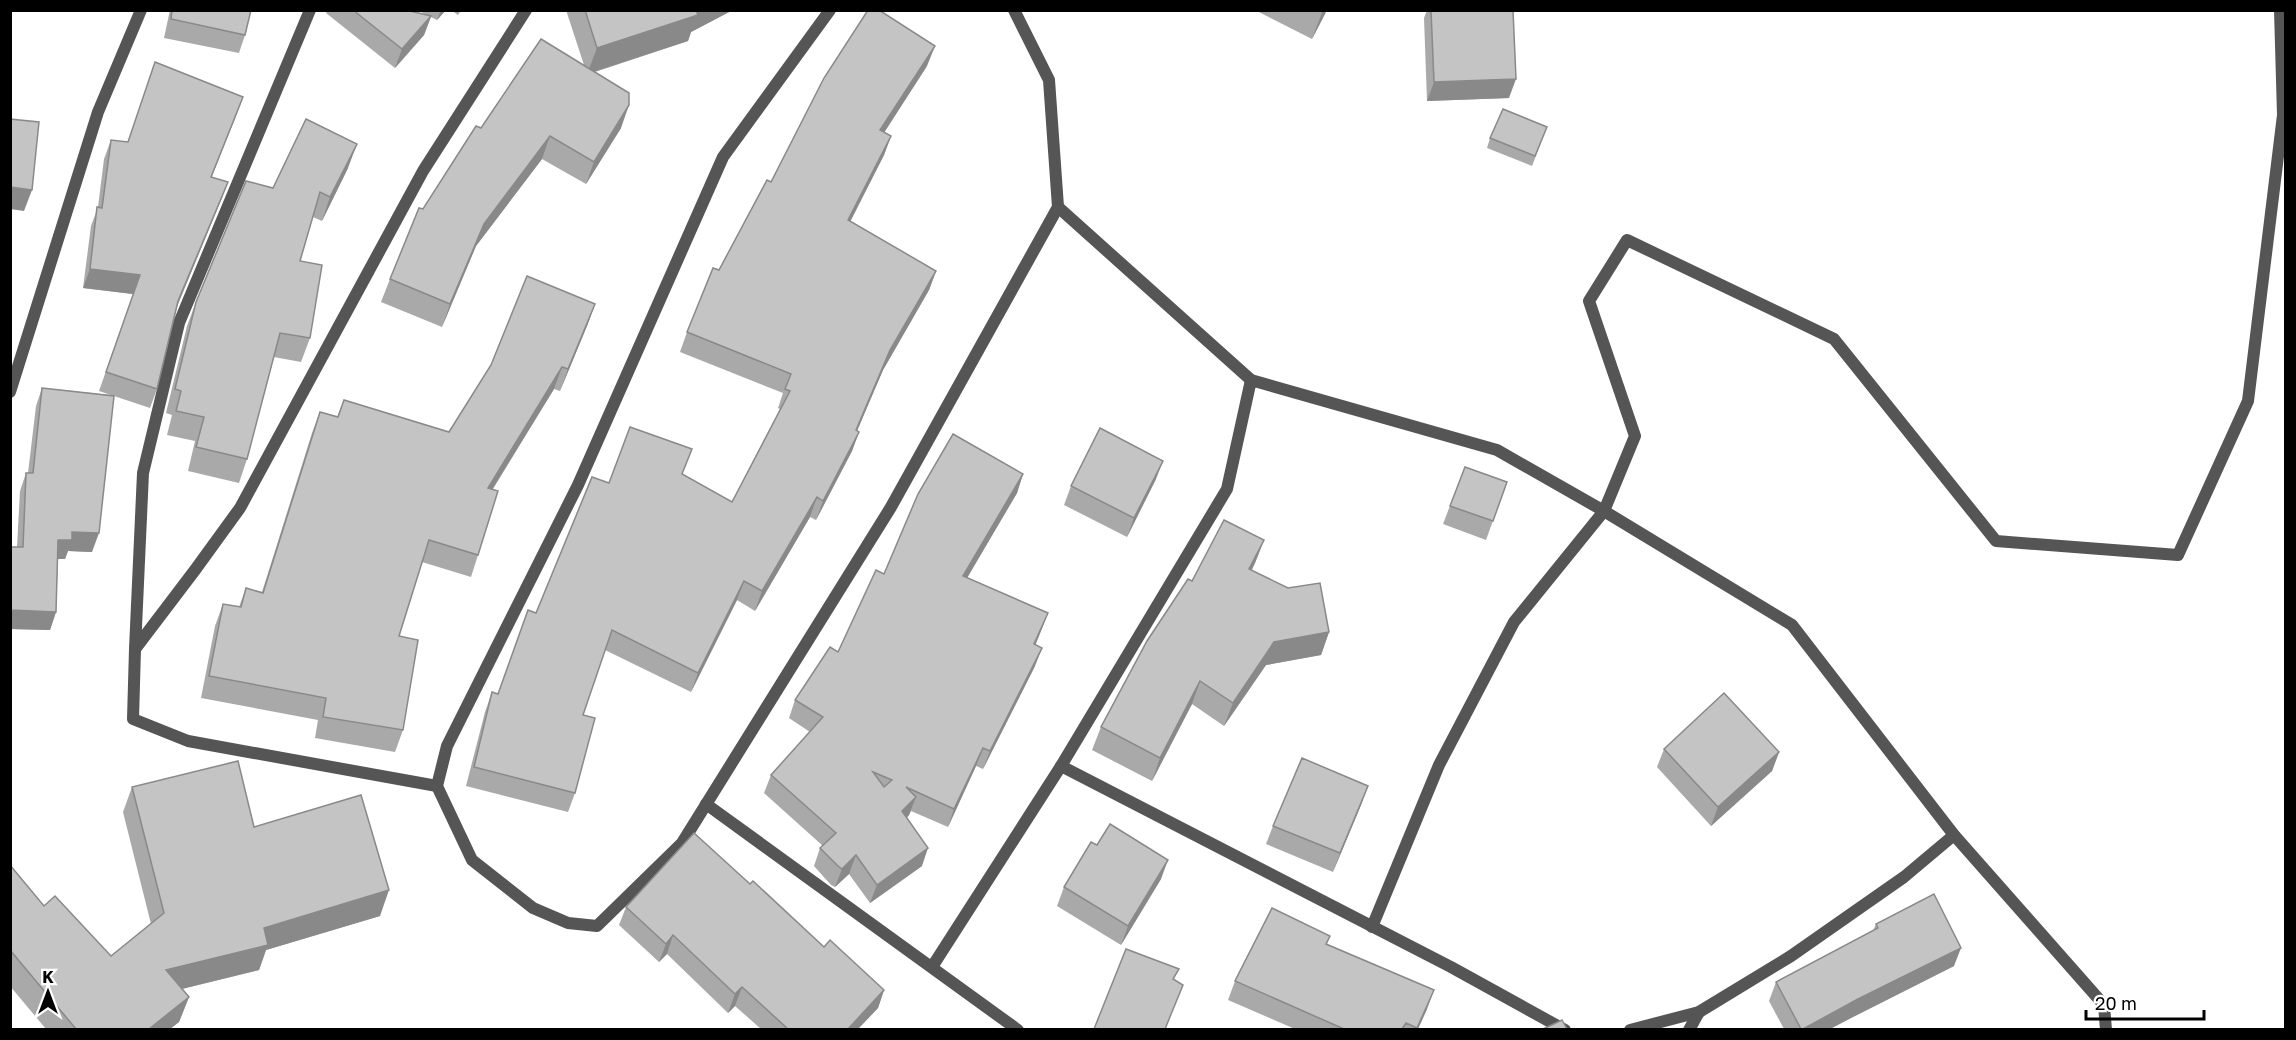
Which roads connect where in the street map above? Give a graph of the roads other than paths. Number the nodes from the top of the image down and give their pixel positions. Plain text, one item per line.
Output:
1 (141, 10) edge
2 (310, 10) edge
3 (526, 10) edge
4 (830, 10) edge
5 (1014, 10) edge
6 (2280, 10) edge
7 (1058, 207) junction
8 (1251, 380) junction
9 (10, 392) edge
10 (1604, 511) junction
11 (135, 649) junction
12 (1061, 766) junction
13 (437, 786) junction
14 (706, 804) junction
15 (1954, 835) junction
16 (1372, 927) junction
17 (932, 967) junction
18 (1699, 1012) junction
19 (1018, 1029) edge
20 (1565, 1029) edge
21 (1630, 1029) edge
22 (1689, 1029) edge
23 (2106, 1029) edge

1 - 9 street
2 - 11 street
3 - 11 street
4 - 13 street
5 - 7 street
6 - 10 street
7 - 8 street
7 - 14 street
8 - 10 street
8 - 12 street
10 - 15 street
10 - 16 street
11 - 13 street
12 - 16 street
12 - 17 street
13 - 14 street
14 - 17 street
15 - 18 street
15 - 23 street
16 - 20 street
17 - 19 street
18 - 21 street
18 - 22 street

